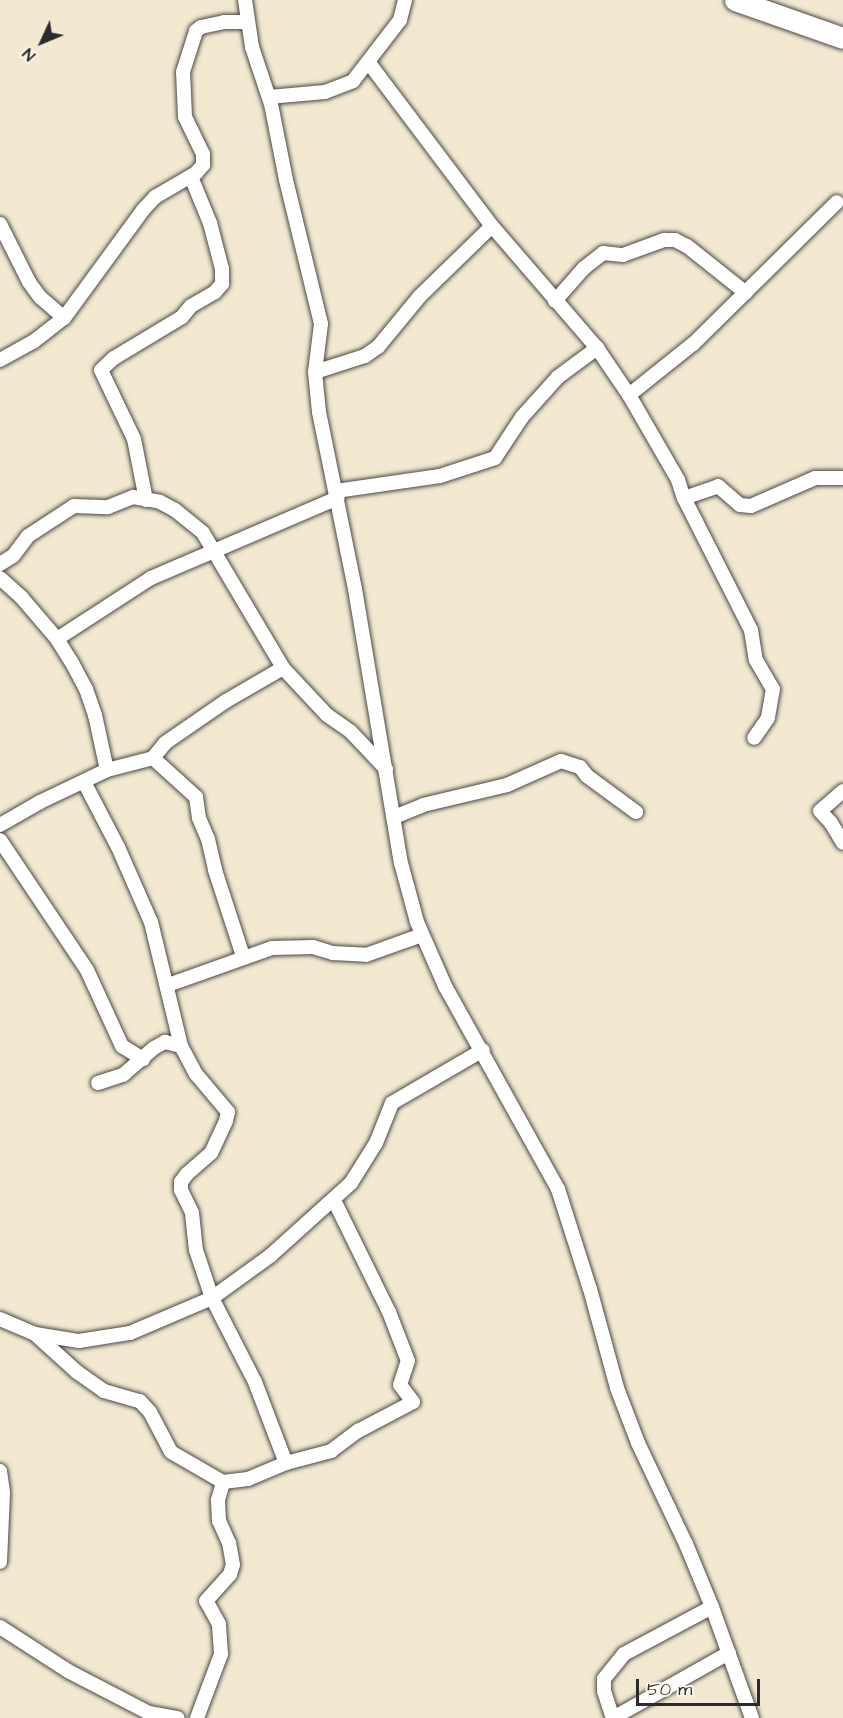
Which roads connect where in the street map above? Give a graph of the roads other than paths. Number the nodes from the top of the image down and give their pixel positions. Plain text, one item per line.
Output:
1 (246, 0) edge
2 (405, 0) edge
3 (740, 1) edge
4 (247, 22) junction
5 (843, 38) edge
6 (369, 63) junction
7 (268, 97) junction
8 (191, 177) junction
9 (837, 202) dead end
10 (0, 224) edge
11 (492, 226) junction
12 (746, 293) junction
13 (555, 301) junction
14 (64, 318) junction
15 (597, 348) junction
16 (0, 360) edge
17 (315, 372) junction
18 (629, 395) junction
19 (843, 478) edge
20 (337, 494) junction
21 (684, 498) junction
22 (146, 500) junction
23 (213, 552) junction
24 (0, 564) edge
25 (0, 578) edge
26 (57, 639) junction
27 (283, 668) junction
28 (754, 738) dead end
29 (153, 758) junction
30 (386, 769) junction
31 (107, 770) junction
32 (84, 782) junction
33 (843, 791) edge
34 (636, 812) dead end
35 (394, 817) junction
36 (0, 825) edge
37 (0, 840) edge
38 (843, 843) edge
39 (422, 935) junction
40 (243, 956) junction
41 (168, 985) junction
42 (181, 1046) junction
43 (483, 1050) junction
44 (143, 1059) junction
45 (98, 1083) dead end
46 (334, 1200) junction
47 (212, 1298) junction
48 (0, 1319) edge
49 (35, 1334) junction
50 (286, 1463) junction
51 (0, 1471) edge
52 (223, 1482) junction
53 (0, 1562) edge
54 (712, 1607) junction
55 (0, 1627) edge
56 (729, 1653) junction
57 (178, 1718) edge
58 (197, 1718) edge
59 (752, 1718) edge

1 - 4 street
2 - 6 street
3 - 5 main road
4 - 7 street
4 - 8 street
6 - 7 street
6 - 11 street
7 - 17 street
8 - 14 street
8 - 22 street
9 - 12 street
10 - 14 street
11 - 13 street
11 - 17 street
12 - 13 street
12 - 18 street
13 - 15 street
14 - 16 street
15 - 18 street
15 - 20 street
17 - 20 street
18 - 21 street
19 - 21 street
20 - 23 street
20 - 30 street
21 - 28 street
22 - 23 street
22 - 24 street
23 - 26 street
23 - 27 street
25 - 26 street
26 - 31 street
27 - 29 street
27 - 30 street
29 - 31 street
29 - 40 street
30 - 35 street
31 - 32 street
32 - 36 street
32 - 41 street
33 - 38 street
34 - 35 street
35 - 39 street
37 - 44 street
39 - 40 street
39 - 43 street
40 - 41 street
41 - 42 street
42 - 44 street
42 - 47 street
43 - 46 street
43 - 54 street
44 - 45 street
46 - 47 street
46 - 50 street
47 - 49 street
47 - 50 street
48 - 49 street
49 - 52 street
50 - 52 street
51 - 53 street
52 - 58 street
54 - 56 street
54 - 56 street
55 - 57 street
56 - 59 street

